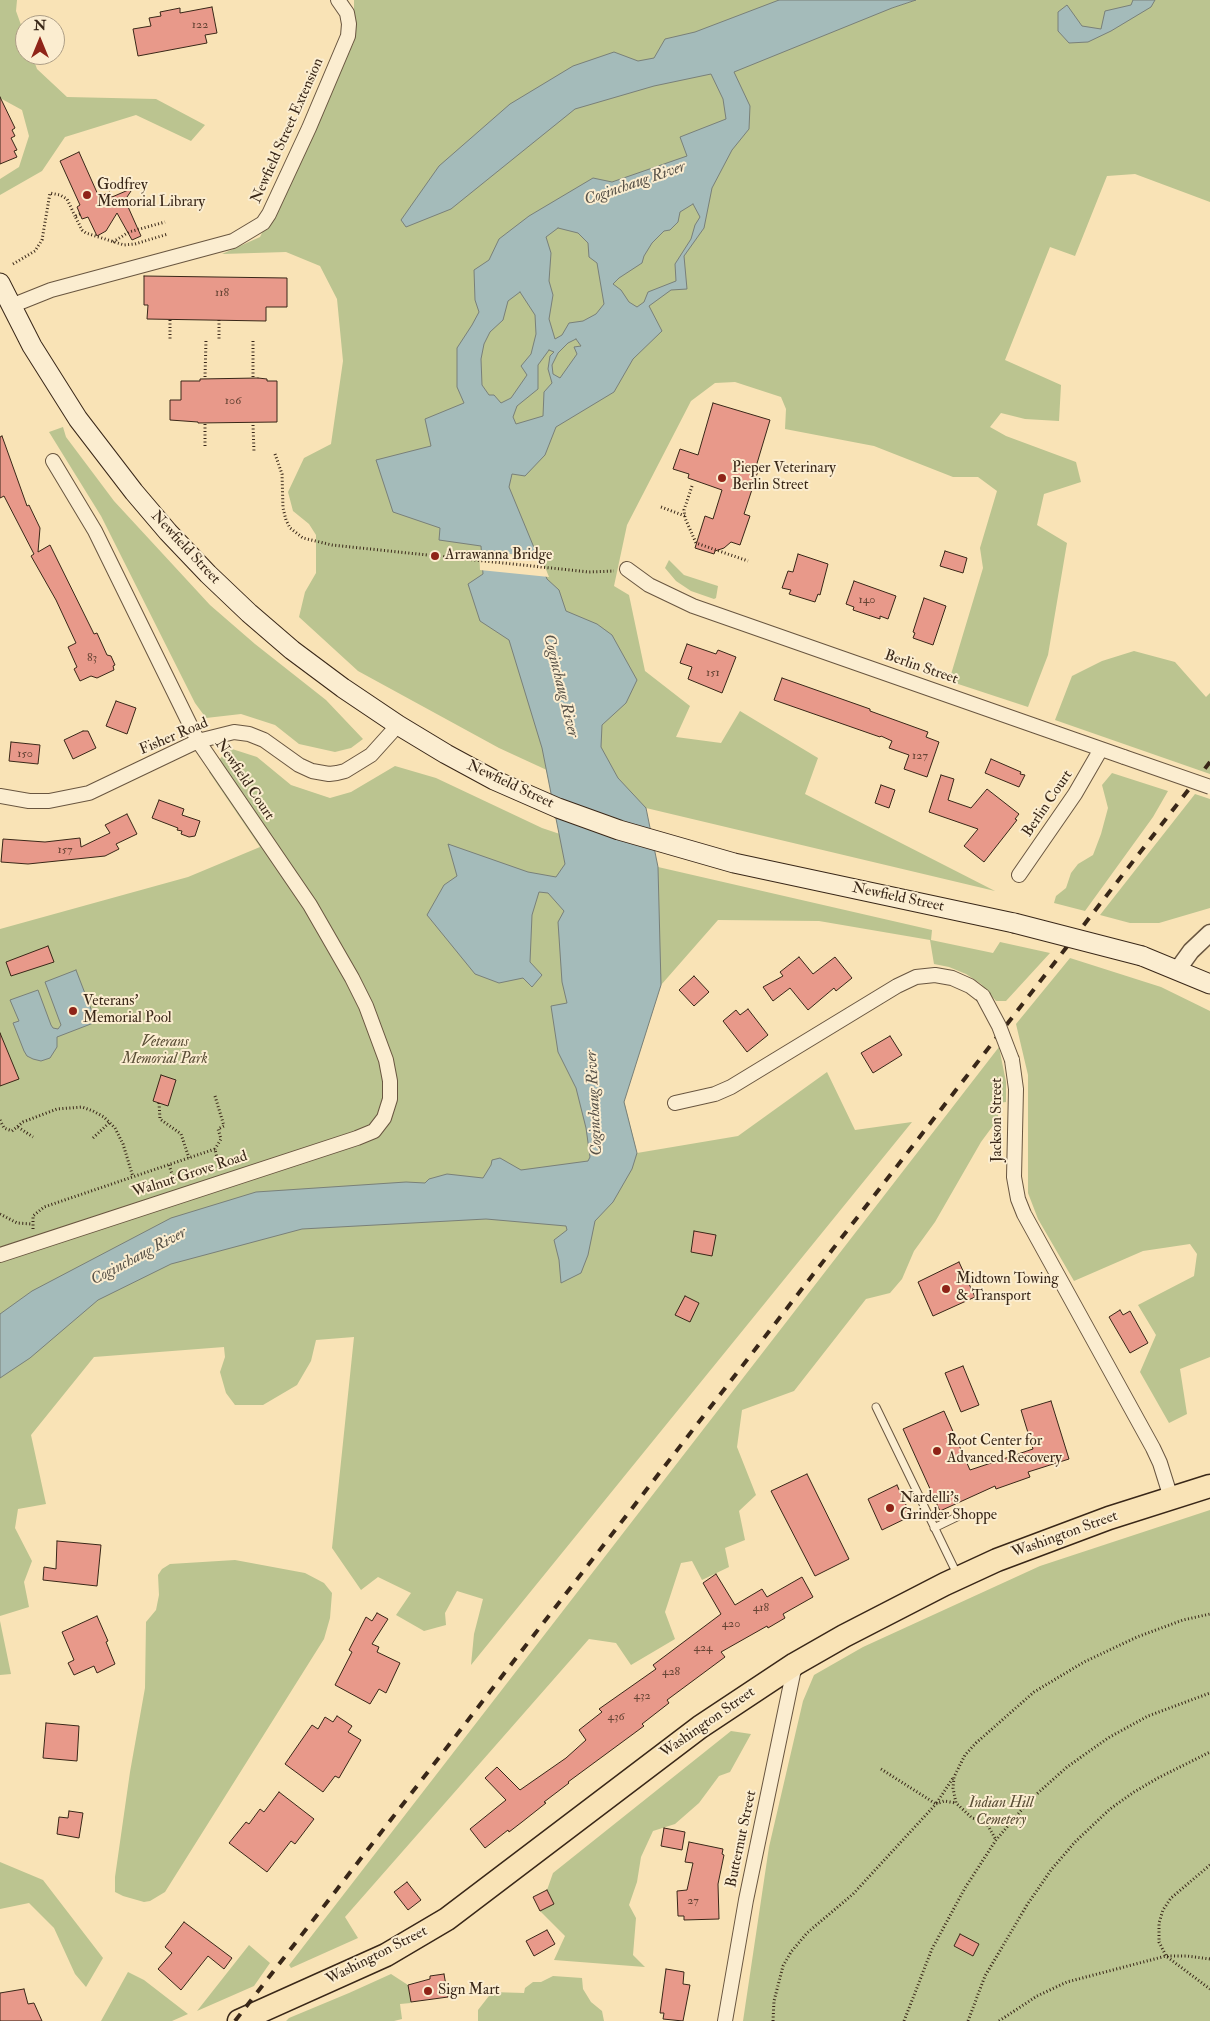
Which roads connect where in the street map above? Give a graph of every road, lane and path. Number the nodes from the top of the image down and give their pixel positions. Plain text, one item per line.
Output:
1 (338, 0) edge
2 (80, 214) dead end
3 (75, 216) junction
4 (165, 222) dead end
5 (168, 234) dead end
6 (113, 242) junction
7 (12, 264) dead end
8 (0, 283) edge
9 (11, 306) junction
10 (170, 320) dead end
11 (219, 320) dead end
12 (170, 340) dead end
13 (206, 340) dead end
14 (219, 340) dead end
15 (254, 340) dead end
16 (206, 377) dead end
17 (253, 377) dead end
18 (205, 424) dead end
19 (254, 425) dead end
20 (206, 448) dead end
21 (254, 452) dead end
22 (275, 454) dead end
23 (53, 461) dead end
24 (692, 486) dead end
25 (661, 506) dead end
26 (685, 516) junction
27 (748, 561) dead end
28 (627, 569) joint
29 (398, 725) junction
30 (198, 741) junction
31 (1101, 749) junction
32 (1210, 787) edge
33 (0, 796) edge
34 (1019, 875) dead end
35 (1210, 933) edge
36 (1178, 969) junction
37 (1210, 984) edge
38 (215, 1096) dead end
39 (159, 1103) dead end
40 (675, 1103) dead end
41 (384, 1118) joint
42 (0, 1120) edge
43 (110, 1122) junction
44 (18, 1127) junction
45 (1, 1128) edge
46 (33, 1137) dead end
47 (93, 1138) dead end
48 (215, 1149) junction
49 (189, 1158) junction
50 (217, 1158) dead end
51 (169, 1165) junction
52 (133, 1177) junction
53 (179, 1196) junction
54 (0, 1214) edge
55 (32, 1224) junction
56 (36, 1242) junction
57 (0, 1254) edge
58 (876, 1407) dead end
59 (1210, 1486) edge
60 (1171, 1498) junction
61 (963, 1514) dead end
62 (934, 1528) junction
63 (958, 1577) junction
64 (1210, 1614) edge
65 (795, 1664) junction
66 (1210, 1693) edge
67 (1210, 1752) edge
68 (881, 1769) dead end
69 (954, 1777) junction
70 (956, 1803) junction
71 (936, 1804) junction
72 (1012, 1821) junction
73 (986, 1822) junction
74 (996, 1840) junction
75 (1210, 1865) edge
76 (1166, 1956) junction
77 (1210, 1959) edge
78 (1210, 1989) edge
79 (239, 2021) edge
80 (725, 2021) edge
81 (773, 2021) edge
82 (904, 2021) edge
83 (968, 2021) edge
84 (998, 2021) edge

1 - 9 street, Newfield Street Extension
2 - 3 path
3 - 6 path
3 - 7 path
4 - 6 path
5 - 6 path
8 - 9 main road, Newfield Street
9 - 29 main road, Newfield Street
10 - 12 path
11 - 14 path
13 - 16 path
15 - 17 path
18 - 20 path
19 - 21 path
22 - 28 path
23 - 30 street, Newfield Court
24 - 26 path
25 - 26 path
26 - 27 path
28 - 31 street, Berlin Street
29 - 30 street, Fisher Road
29 - 36 main road, Newfield Street, bridge
30 - 33 street, Fisher Road
30 - 41 street, Newfield Court
31 - 32 street, Berlin Street, bridge
31 - 34 street, Berlin Court
35 - 36 street
36 - 37 main road, Newfield Street
38 - 48 path
39 - 49 path
40 - 60 street, Jackson Street, bridge
41 - 53 street, Walnut Grove Road
42 - 45 path
43 - 44 path
43 - 47 path
43 - 52 path
44 - 45 path
44 - 46 path
48 - 49 path
48 - 50 path
49 - 51 path
51 - 52 path
51 - 53 path
52 - 55 path
53 - 56 street, Walnut Grove Road
54 - 55 path
55 - 56 path
56 - 57 street, Walnut Grove Road
58 - 62 lane
59 - 60 highway, Washington Street
60 - 63 highway, Washington Street
61 - 62 lane
62 - 63 lane
63 - 65 highway, Washington Street
64 - 69 path
65 - 79 highway, Washington Street
65 - 80 street, Butternut Street
66 - 72 path
67 - 83 path
68 - 71 path
69 - 70 path
69 - 71 path
70 - 71 path
70 - 73 path
71 - 81 path
72 - 73 path
72 - 74 path
73 - 74 path
74 - 82 path
75 - 76 path
76 - 77 path
76 - 78 path
76 - 84 path

